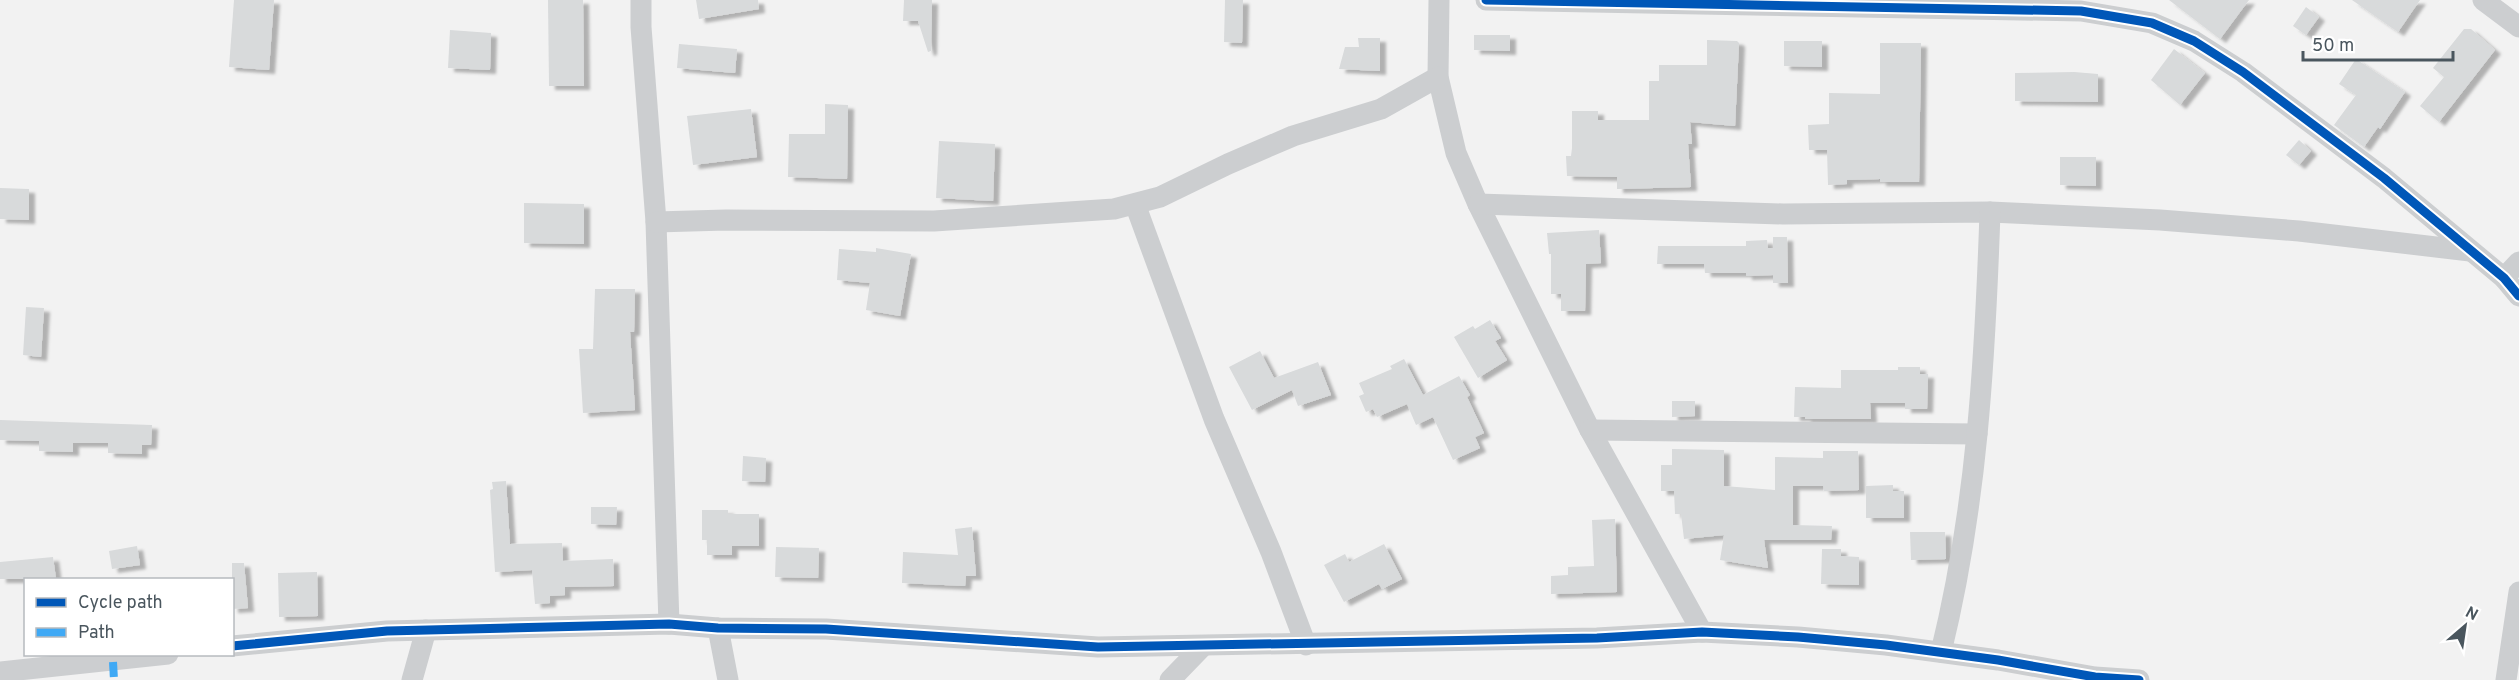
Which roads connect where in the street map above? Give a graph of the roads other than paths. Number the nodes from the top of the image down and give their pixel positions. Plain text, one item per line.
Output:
1 (641, 0) edge
2 (1439, 0) edge
3 (1486, 0) edge
4 (2483, 0) edge
5 (2081, 6) edge
6 (2519, 27) edge
7 (1438, 77) junction
8 (1135, 204) junction
9 (1478, 204) junction
10 (1990, 212) junction
11 (656, 222) junction
12 (2470, 251) junction
13 (2519, 262) edge
14 (2504, 278) junction
15 (2519, 296) edge
16 (1590, 430) junction
17 (1977, 434) junction
18 (2519, 592) edge
19 (669, 624) junction
20 (718, 628) junction
21 (426, 630) junction
22 (1702, 632) junction
23 (1306, 645) junction
24 (234, 646) edge
25 (1203, 646) junction
26 (1941, 652) junction
27 (149, 656) edge
28 (0, 672) edge
29 (412, 680) edge
30 (728, 680) edge
31 (1170, 680) edge
32 (2139, 680) edge
33 (2506, 680) edge

1 - 11 street
2 - 7 street
3 - 5 street
4 - 6 street
5 - 12 street
7 - 8 street
7 - 9 street
8 - 11 street
8 - 23 street
9 - 10 street
9 - 16 street
10 - 12 street
10 - 17 street
11 - 19 street
12 - 14 street
13 - 14 street
14 - 15 street
16 - 17 street
16 - 22 street
17 - 26 street
18 - 33 street
19 - 20 street
19 - 21 street
20 - 25 street
20 - 30 street
21 - 24 street
21 - 29 street
22 - 23 street
22 - 26 street
23 - 25 street
25 - 31 street
26 - 32 street
27 - 28 street

